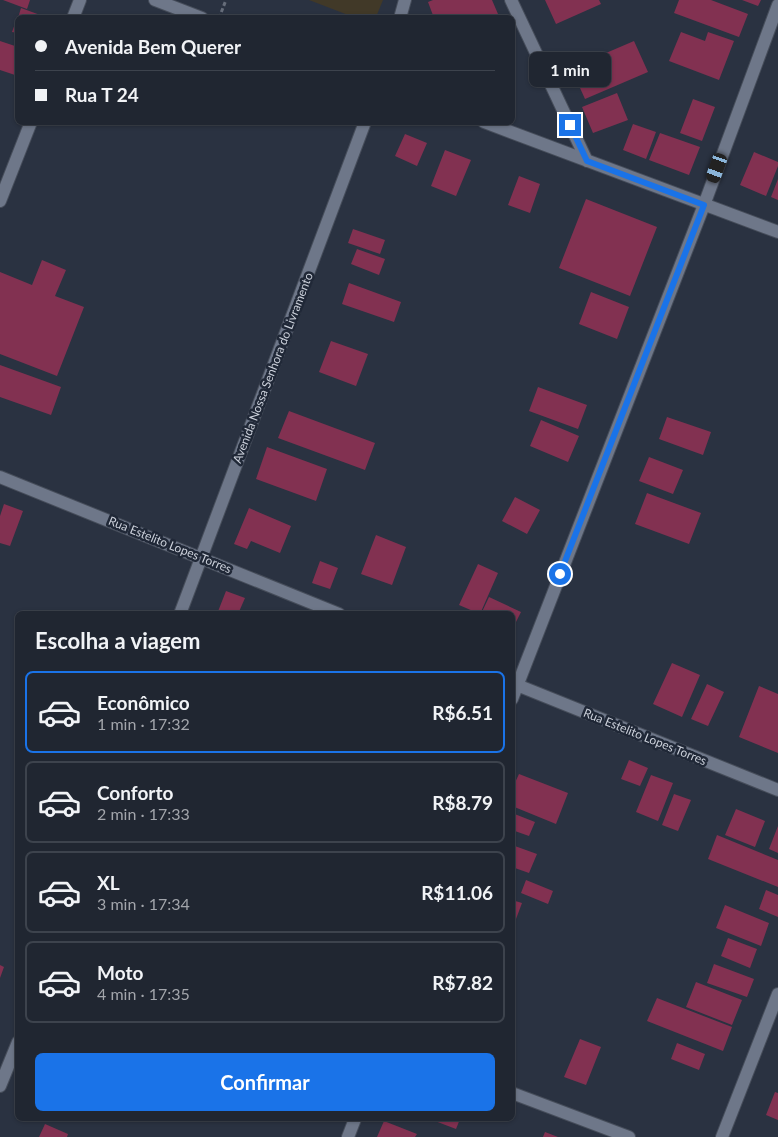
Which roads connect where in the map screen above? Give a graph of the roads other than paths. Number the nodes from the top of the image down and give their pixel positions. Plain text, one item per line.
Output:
1 (80, 0) edge
2 (155, 0) edge
3 (405, 0) edge
4 (511, 0) edge
5 (778, 5) edge
6 (74, 15) edge
7 (194, 15) edge
8 (401, 15) edge
9 (30, 125) edge
10 (364, 125) edge
11 (492, 125) edge
12 (587, 161) junction
13 (0, 201) edge
14 (704, 205) junction
15 (778, 232) edge
16 (0, 477) edge
17 (201, 558) junction
18 (181, 611) edge
19 (332, 611) edge
20 (515, 684) edge
21 (778, 790) edge
22 (778, 994) edge
23 (15, 1049) edge
24 (0, 1086) edge
25 (515, 1094) edge
26 (354, 1121) edge
27 (348, 1137) edge
28 (630, 1137) edge
29 (722, 1137) edge

1 - 6 street
2 - 7 street
3 - 8 street
4 - 12 street
5 - 14 street
9 - 13 street
10 - 17 street, Avenida Nossa Senhora do Livramento
11 - 12 street
12 - 14 street
14 - 15 street
14 - 20 street
16 - 17 street, Rua Estelito Lopes Torres
17 - 18 street, Avenida Nossa Senhora do Livramento
17 - 19 street, Rua Estelito Lopes Torres
20 - 21 street, Rua Estelito Lopes Torres
22 - 29 street
23 - 24 street
25 - 28 street
26 - 27 street

